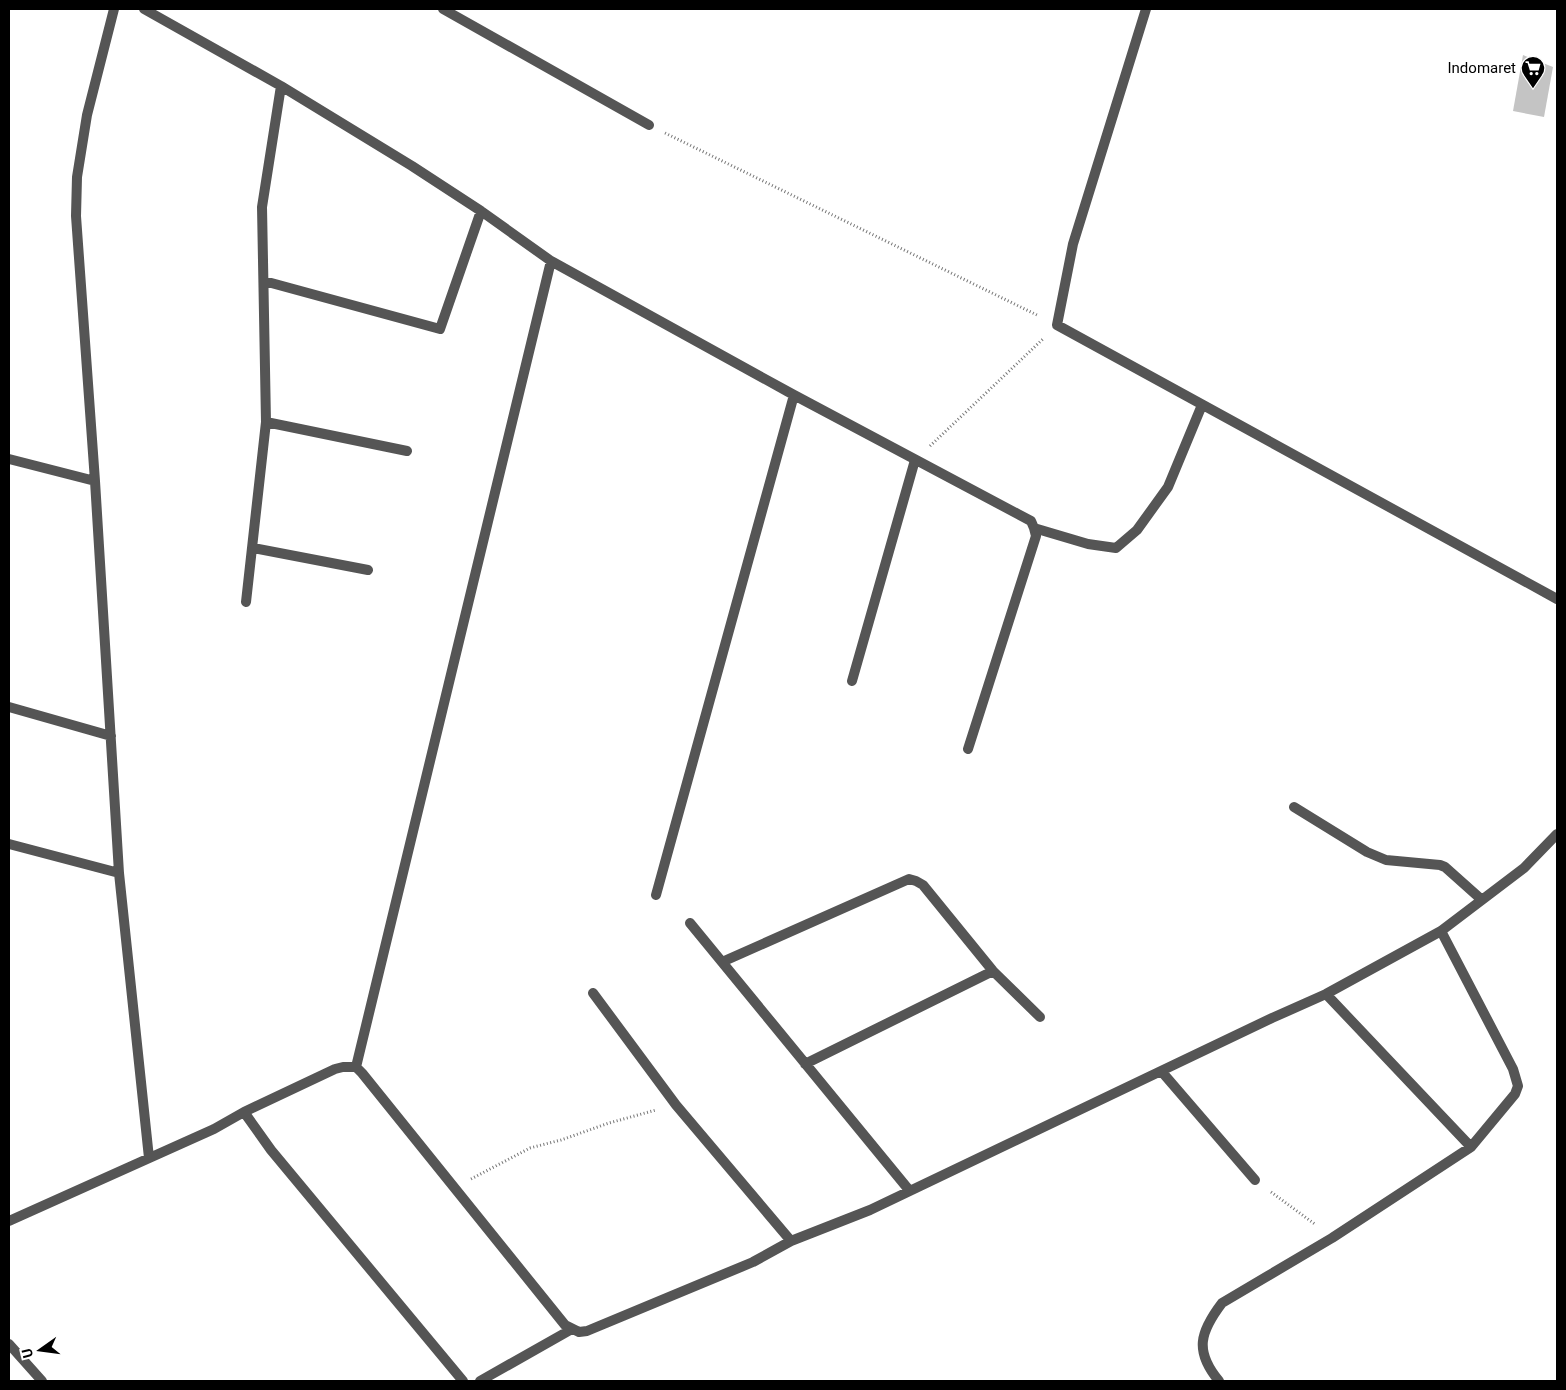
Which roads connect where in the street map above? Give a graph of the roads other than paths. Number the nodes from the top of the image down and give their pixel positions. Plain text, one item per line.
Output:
1 (114, 9) edge
2 (144, 9) edge
3 (443, 9) edge
4 (1146, 9) edge
5 (281, 86) junction
6 (649, 125) road end
7 (482, 211) junction
8 (551, 261) junction
9 (264, 281) junction
10 (794, 394) junction
11 (1202, 405) junction
12 (266, 422) junction
13 (406, 451) dead end
14 (9, 460) edge
15 (915, 460) junction
16 (95, 481) junction
17 (1034, 528) junction
18 (253, 548) junction
19 (368, 570) dead end
20 (1557, 599) edge
21 (246, 602) dead end
22 (852, 681) dead end
23 (9, 707) edge
24 (111, 736) junction
25 (968, 749) dead end
26 (1294, 807) dead end
27 (1557, 834) edge
28 (9, 844) edge
29 (119, 873) junction
30 (656, 895) dead end
31 (1482, 900) junction
32 (690, 923) dead end
33 (1441, 931) junction
34 (722, 962) junction
35 (993, 971) junction
36 (593, 993) dead end
37 (1326, 994) junction
38 (1040, 1017) dead end
39 (805, 1064) junction
40 (356, 1067) junction
41 (1162, 1072) junction
42 (244, 1112) junction
43 (1471, 1147) junction
44 (149, 1158) junction
45 (1255, 1180) road end
46 (909, 1190) junction
47 (9, 1221) edge
48 (791, 1241) junction
49 (572, 1329) junction
50 (9, 1344) edge
51 (42, 1381) edge
52 (463, 1381) edge
53 (480, 1381) edge
54 (1219, 1381) edge

1 - 16 street
2 - 5 street
3 - 6 street
4 - 11 street
5 - 7 street
5 - 9 street
7 - 8 street
7 - 9 street
8 - 10 street
8 - 40 street
9 - 12 street
10 - 15 street
10 - 30 street
11 - 17 street
11 - 20 street
12 - 13 street
12 - 18 street
14 - 16 street
15 - 17 street
15 - 22 street
16 - 24 street
17 - 25 street
18 - 19 street
18 - 21 street
23 - 24 street
24 - 29 street
26 - 31 street
27 - 31 street
28 - 29 street
29 - 44 street
31 - 33 street
32 - 34 street
33 - 37 street
33 - 43 street
34 - 35 street
34 - 39 street
35 - 38 street
35 - 39 street
36 - 48 street
37 - 41 street
37 - 43 street
39 - 46 street
40 - 42 street
40 - 49 street
41 - 45 street
41 - 46 street
42 - 44 street
42 - 52 street
43 - 54 street
44 - 47 street
46 - 48 street
48 - 49 street
49 - 53 street
50 - 51 street

